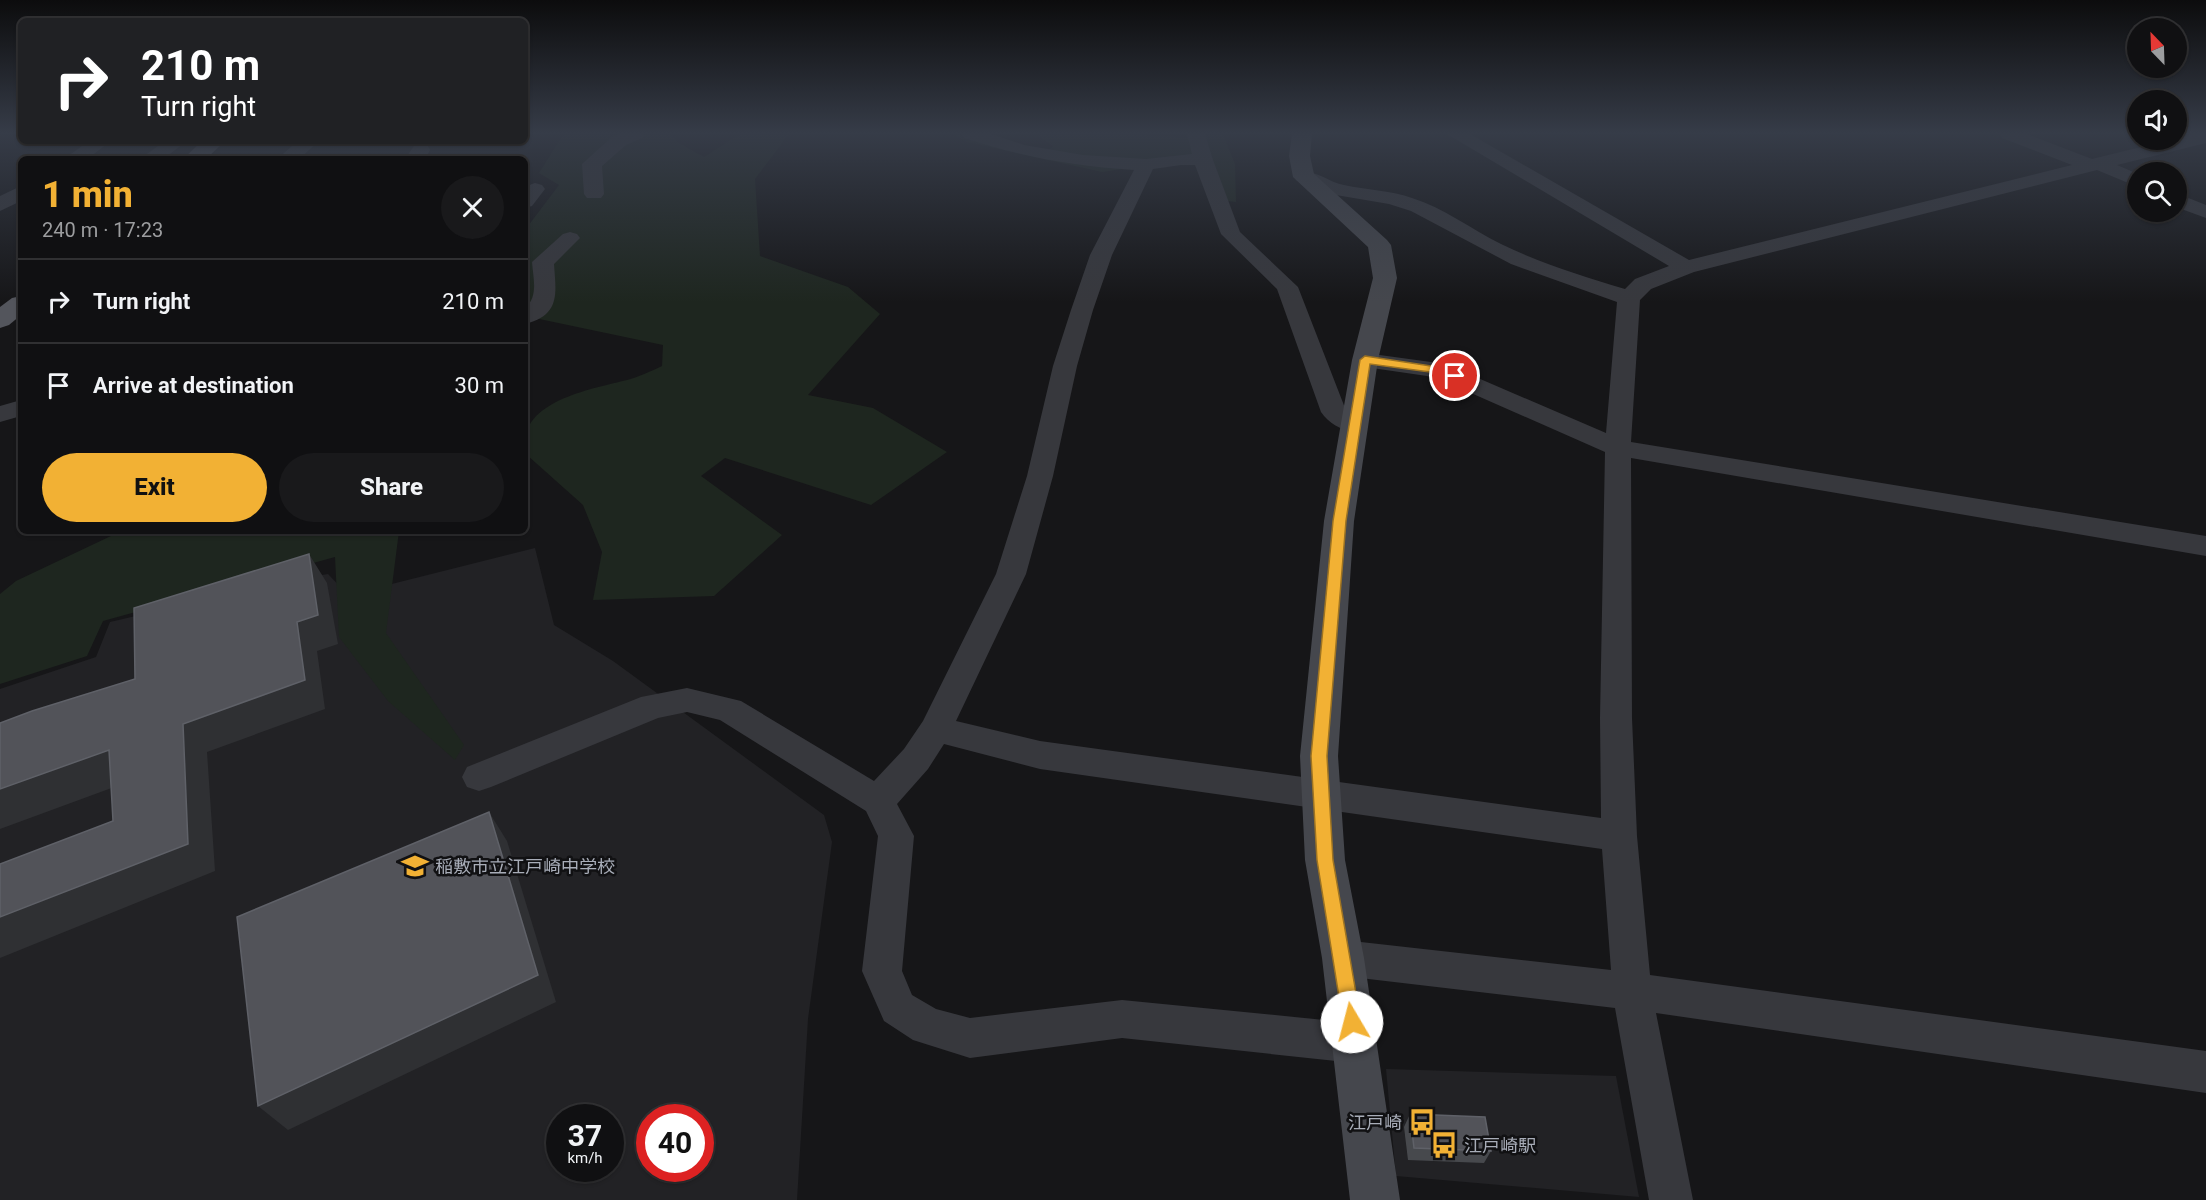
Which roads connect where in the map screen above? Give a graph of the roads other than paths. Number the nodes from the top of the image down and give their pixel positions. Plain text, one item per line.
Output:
1 (594, 190) edge
2 (1134, 190) edge
3 (1214, 190) edge
4 (1319, 190) edge
5 (1337, 190) edge
6 (1553, 190) edge
7 (1991, 190) edge
8 (18, 194) edge
9 (594, 194) dead end
10 (2187, 204) edge
11 (0, 205) edge
12 (18, 208) edge
13 (2206, 212) edge
14 (0, 213) edge
15 (570, 238) dead end
16 (1686, 267) junction
17 (1629, 298) junction
18 (18, 305) edge
19 (528, 316) edge
20 (0, 320) edge
21 (1365, 360) junction
22 (18, 409) edge
23 (0, 414) edge
24 (1353, 425) junction
25 (1618, 448) junction
26 (2206, 546) edge
27 (936, 729) junction
28 (479, 777) dead end
29 (1319, 793) junction
30 (878, 801) junction
31 (1619, 836) junction
32 (1343, 958) junction
33 (1632, 991) junction
34 (1355, 1043) junction
35 (2206, 1072) edge
36 (1375, 1200) edge
37 (1671, 1200) edge

1 - 9 street
2 - 27 street
3 - 24 street
4 - 21 street
5 - 17 street
6 - 16 street
7 - 16 street
8 - 11 street
10 - 13 street
12 - 14 street
15 - 19 street
16 - 17 street
17 - 25 street
18 - 20 main road
21 - 24 street
21 - 25 street
22 - 23 street
24 - 29 street
25 - 26 street
25 - 31 street
27 - 29 street
27 - 30 street
28 - 30 street
29 - 31 street
29 - 32 street
30 - 34 street
31 - 33 street
32 - 33 street
32 - 34 street
33 - 35 street
33 - 37 street
34 - 36 street

